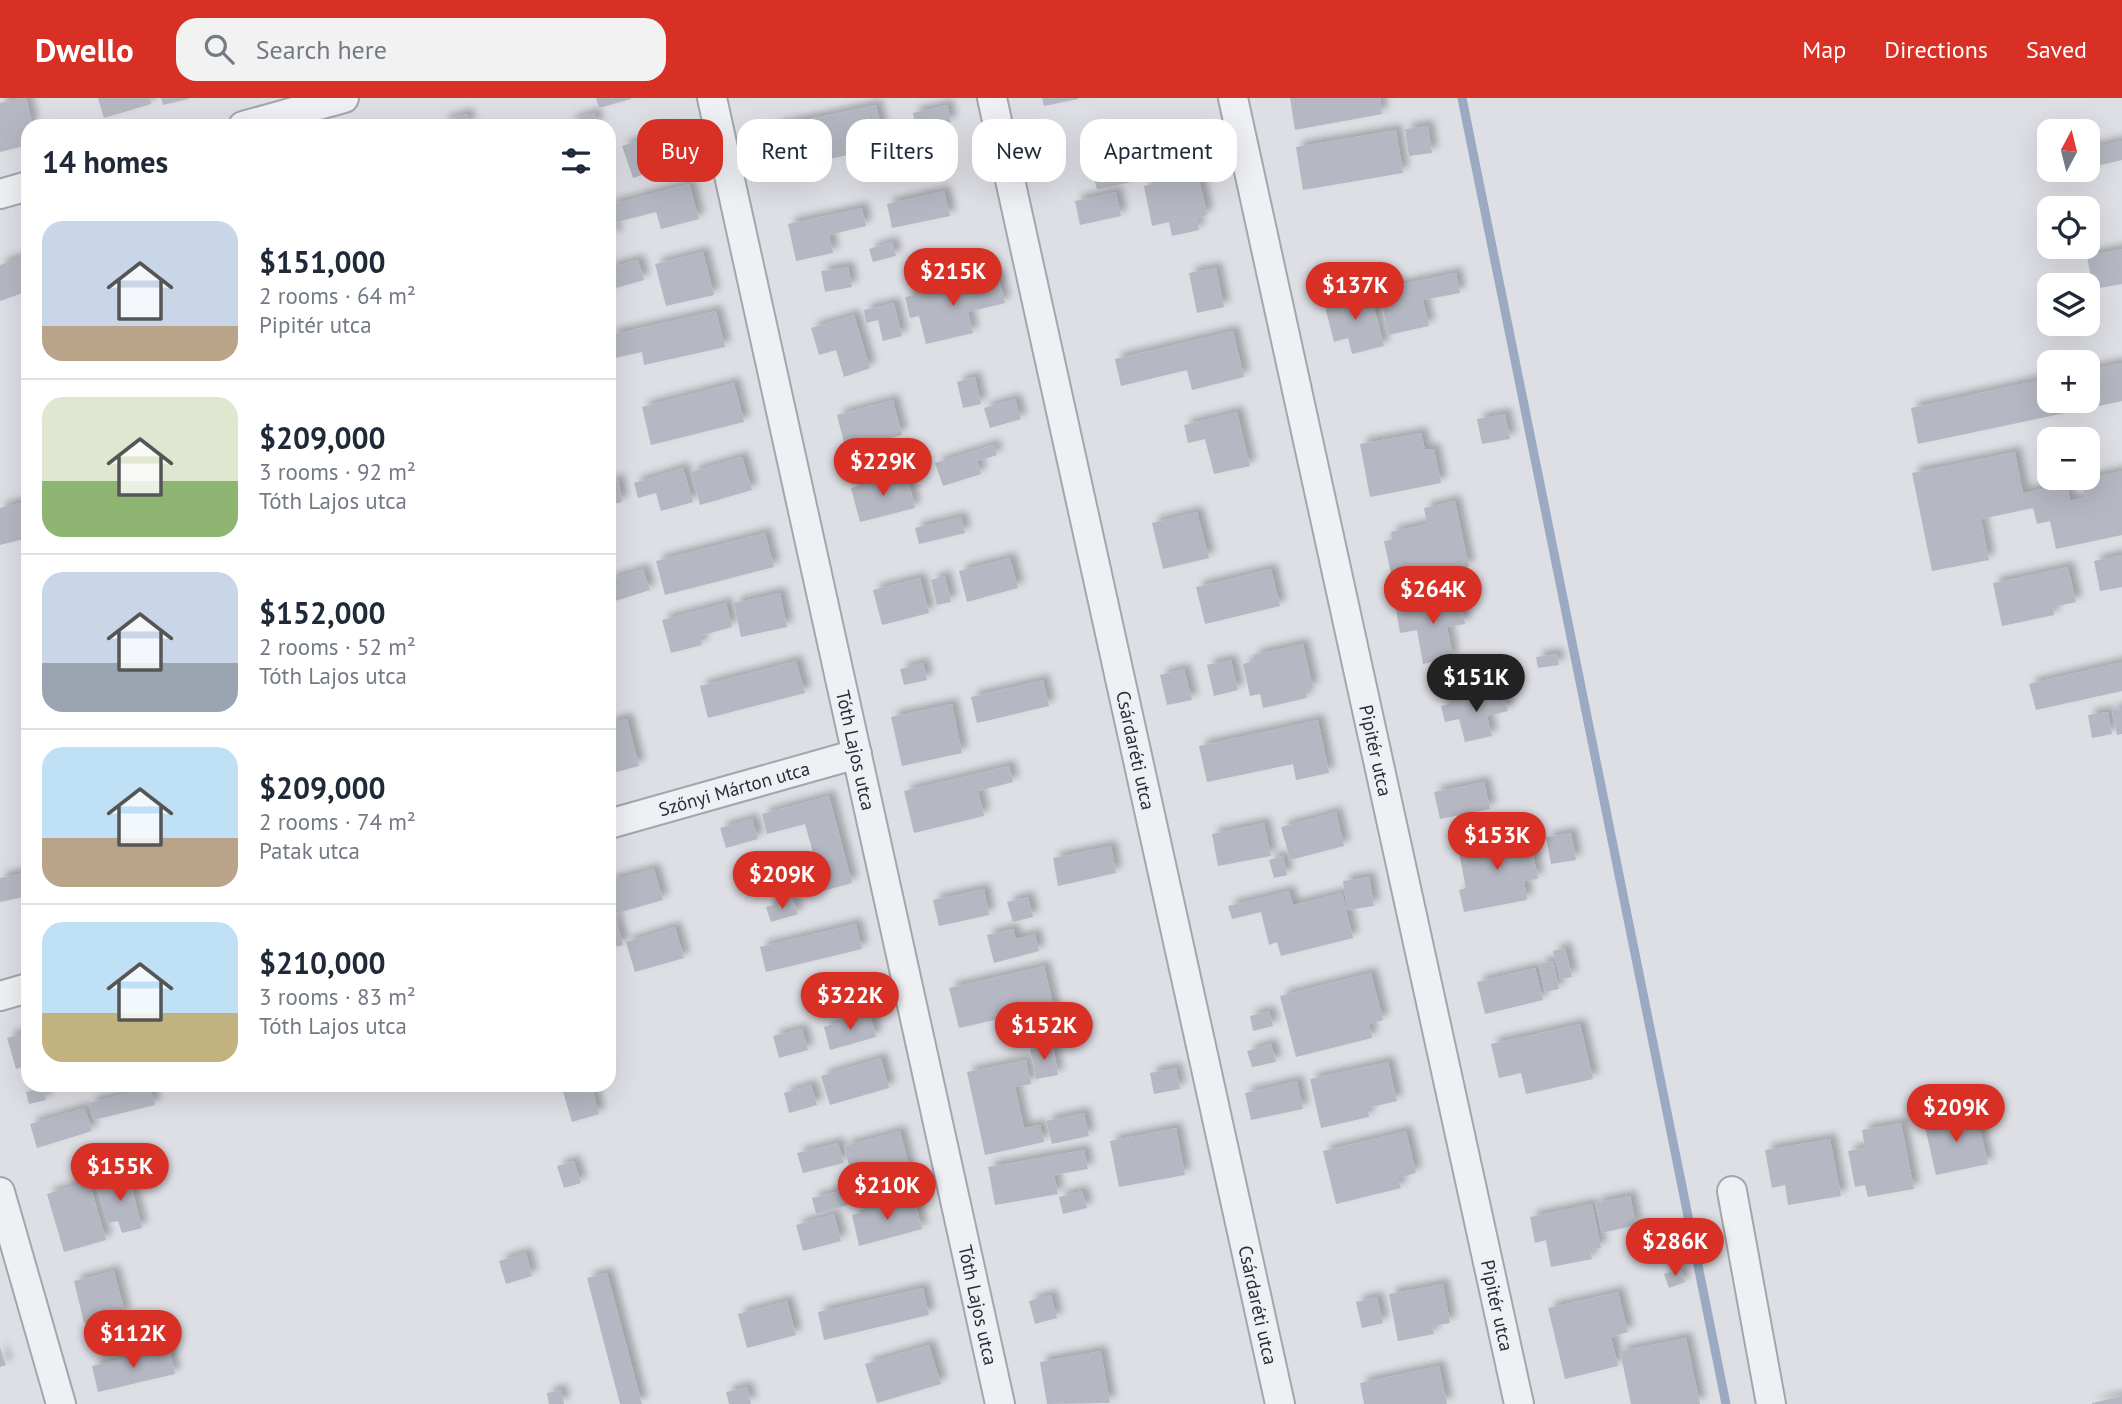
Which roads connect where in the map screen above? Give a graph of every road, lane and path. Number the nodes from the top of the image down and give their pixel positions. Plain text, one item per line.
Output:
1 (344, 98) edge
2 (712, 98) edge
3 (992, 98) edge
4 (1233, 98) edge
5 (268, 119) edge
6 (21, 188) edge
7 (0, 194) edge
8 (857, 754) junction
9 (616, 822) edge
10 (21, 990) edge
11 (0, 996) edge
12 (1732, 1191) dead end
13 (0, 1192) edge
14 (61, 1404) edge
15 (1000, 1404) edge
16 (1280, 1404) edge
17 (1519, 1404) edge
18 (1771, 1404) edge

1 - 5 street
2 - 8 street, Tóth Lajos utca
3 - 16 street, Csárdaréti utca
4 - 17 street, Pipitér utca
6 - 7 street
8 - 9 street, Szőnyi Márton utca
8 - 15 street, Tóth Lajos utca
10 - 11 street
12 - 18 street
13 - 14 street

